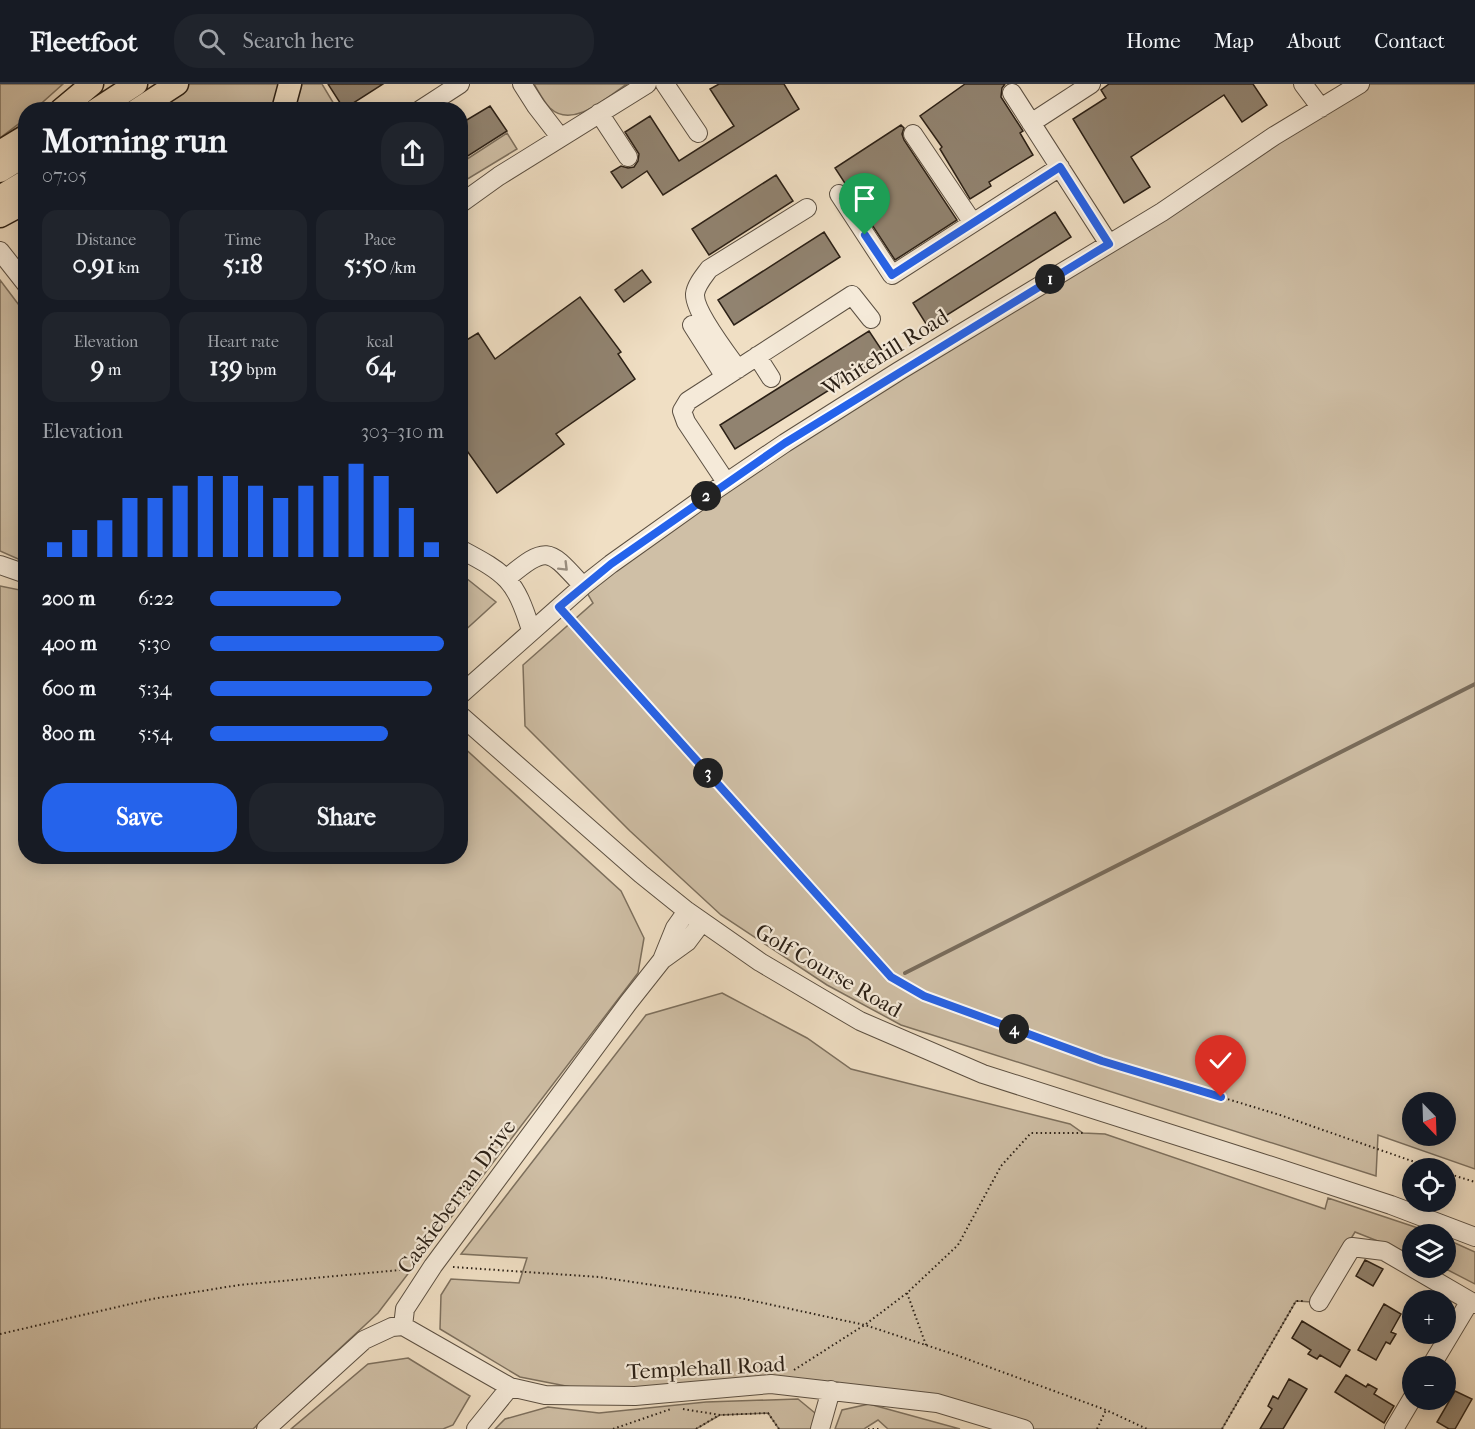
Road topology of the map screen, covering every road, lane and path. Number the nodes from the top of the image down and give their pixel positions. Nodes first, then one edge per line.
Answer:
1 (92, 84) edge
2 (136, 84) edge
3 (177, 84) edge
4 (290, 84) edge
5 (460, 84) edge
6 (522, 84) edge
7 (647, 84) edge
8 (664, 84) edge
9 (1091, 84) edge
10 (1303, 84) edge
11 (1360, 84) edge
12 (1012, 93) dead end
13 (71, 102) edge
14 (108, 102) edge
15 (149, 102) edge
16 (285, 102) edge
17 (432, 102) edge
18 (1321, 108) junction
19 (599, 113) junction
20 (1032, 123) junction
21 (698, 133) dead end
22 (913, 134) dead end
23 (560, 137) junction
24 (18, 141) edge
25 (0, 152) edge
26 (628, 157) dead end
27 (18, 160) edge
28 (1060, 167) junction
29 (0, 171) edge
30 (18, 186) edge
31 (839, 194) dead end
32 (0, 197) edge
33 (468, 198) edge
34 (18, 206) edge
35 (807, 208) dead end
36 (0, 216) edge
37 (973, 223) junction
38 (1109, 244) junction
39 (0, 250) edge
40 (18, 274) edge
41 (871, 319) dead end
42 (692, 326) dead end
43 (757, 356) junction
44 (732, 373) junction
45 (771, 378) dead end
46 (726, 482) junction
47 (468, 553) edge
48 (0, 565) edge
49 (18, 571) edge
50 (507, 578) junction
51 (583, 586) junction
52 (559, 607) junction
53 (531, 630) junction
54 (468, 687) edge
55 (468, 722) edge
56 (687, 911) junction
57 (702, 922) junction
58 (662, 960) junction
59 (1083, 1133) dead end
60 (1403, 1158) edge
61 (1456, 1176) edge
62 (1475, 1182) edge
63 (1475, 1237) edge
64 (433, 1266) junction
65 (907, 1293) junction
66 (1319, 1302) joint
67 (1473, 1303) edge
68 (865, 1325) junction
69 (403, 1326) junction
70 (0, 1334) edge
71 (926, 1346) junction
72 (1438, 1356) edge
73 (771, 1384) junction
74 (510, 1387) junction
75 (831, 1390) junction
76 (1106, 1410) junction
77 (1405, 1410) edge
78 (720, 1415) junction
79 (266, 1429) edge
80 (476, 1429) edge
81 (613, 1429) edge
82 (696, 1429) edge
83 (779, 1429) edge
84 (820, 1429) edge
85 (868, 1429) edge
86 (880, 1429) edge
87 (1024, 1429) edge
88 (1097, 1429) edge
89 (1148, 1429) edge
90 (1222, 1429) edge
91 (1394, 1429) edge

1 - 13 main road
2 - 14 main road
3 - 15 main road
4 - 16 main road
5 - 17 street
6 - 23 street
7 - 19 street
8 - 21 street
9 - 20 street
10 - 18 street
11 - 18 street, Whitehill Road
12 - 20 street
18 - 38 street, Whitehill Road
19 - 23 street
19 - 26 street
20 - 28 street
22 - 37 street
23 - 33 street
24 - 25 main road
27 - 29 main road
28 - 37 street
28 - 38 street
30 - 32 main road
31 - 37 street
34 - 36 main road
35 - 44 street
38 - 46 street, Whitehill Road
39 - 40 street
41 - 43 street
42 - 44 street
43 - 44 street
43 - 45 street
44 - 46 street
46 - 51 street, Whitehill Road
47 - 50 street
48 - 49 street
50 -> 51 street
50 - 53 street
51 - 52 street, Whitehill Road
52 - 53 street, Whitehill Road
52 - 60 path
53 - 54 street, Whitehill Road
55 - 56 street, Golf Course Road
56 - 57 street, Golf Course Road
56 - 58 street, Caskieberran Drive
57 - 58 street, Caskieberran Drive
57 - 63 street, Golf Course Road
58 - 64 street, Caskieberran Drive
59 - 65 path
61 - 62 path
64 - 68 path
64 - 69 street, Caskieberran Drive
64 - 70 path
65 - 68 path
65 - 71 path
66 - 67 street
66 - 90 path
67 - 72 street
68 - 71 path
68 - 73 path
69 - 74 street, Templehall Road
69 - 79 street
71 - 76 path
73 - 74 street, Templehall Road
73 - 75 street, Templehall Road
74 - 80 street
75 - 84 street
75 - 87 street, Templehall Road
76 - 88 path
76 - 89 path
77 - 91 street
78 - 81 path
78 - 82 path
78 - 83 path
85 - 86 path

